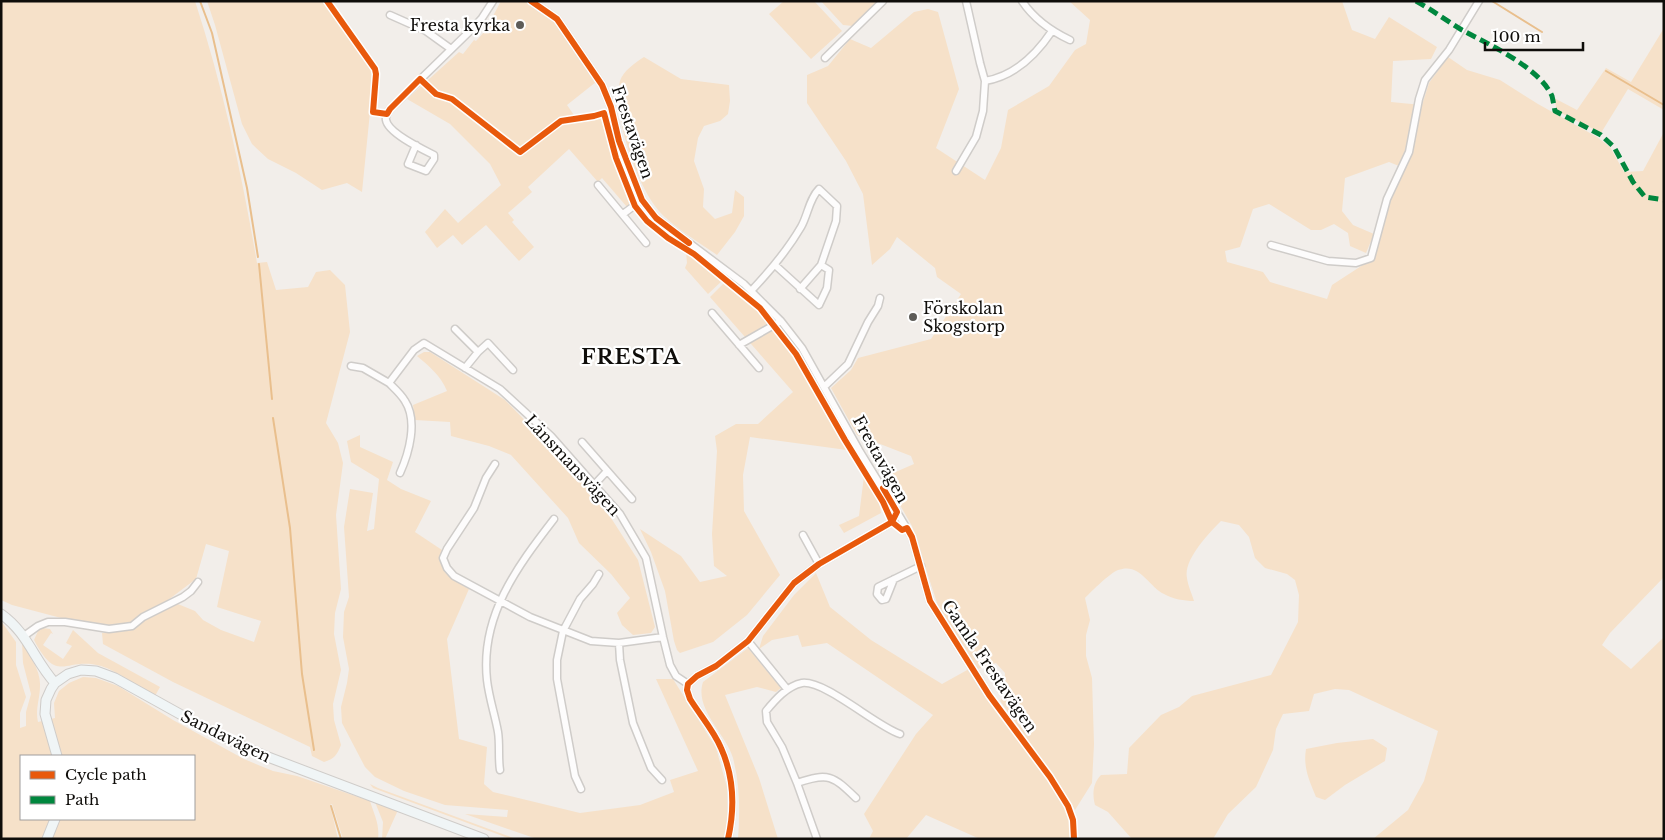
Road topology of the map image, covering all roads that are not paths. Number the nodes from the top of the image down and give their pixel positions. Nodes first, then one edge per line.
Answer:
1 (492, 1) edge
2 (531, 1) edge
3 (883, 1) edge
4 (966, 1) edge
5 (1022, 1) edge
6 (1479, 1) edge
7 (390, 15) dead end
8 (1052, 31) junction
9 (1070, 40) dead end
10 (451, 49) junction
11 (825, 58) dead end
12 (985, 81) junction
13 (416, 145) junction
14 (956, 171) dead end
15 (598, 185) dead end
16 (642, 200) junction
17 (622, 214) junction
18 (646, 243) dead end
19 (1271, 245) dead end
20 (775, 265) junction
21 (821, 265) junction
22 (800, 289) junction
23 (751, 291) junction
24 (880, 298) dead end
25 (712, 313) dead end
26 (781, 321) junction
27 (455, 329) dead end
28 (739, 345) junction
29 (478, 352) junction
30 (350, 366) dead end
31 (466, 368) junction
32 (759, 368) dead end
33 (513, 370) dead end
34 (390, 382) junction
35 (825, 386) junction
36 (582, 442) dead end
37 (495, 464) dead end
38 (607, 471) junction
39 (400, 473) dead end
40 (594, 485) junction
41 (632, 499) dead end
42 (897, 512) junction
43 (554, 519) dead end
44 (803, 535) dead end
45 (819, 564) junction
46 (921, 566) junction
47 (599, 574) dead end
48 (894, 579) dead end
49 (198, 582) dead end
50 (500, 600) junction
51 (1, 614) edge
52 (563, 631) junction
53 (24, 636) junction
54 (663, 637) junction
55 (748, 641) junction
56 (619, 643) junction
57 (56, 683) junction
58 (688, 684) junction
59 (787, 689) junction
60 (989, 695) dead end
61 (900, 734) dead end
62 (57, 755) edge
63 (500, 770) dead end
64 (662, 780) dead end
65 (797, 783) junction
66 (581, 789) dead end
67 (856, 798) dead end
68 (54, 820) edge
69 (47, 839) edge
70 (484, 839) edge
71 (728, 839) edge
72 (817, 839) edge

1 - 10 street
2 - 16 street, Frestavägen
3 - 11 street
4 - 12 street
5 - 8 street
6 - 19 street
7 - 10 street
8 - 9 street
8 - 12 street
10 - 13 street
12 - 14 street
13 - 13 street
15 - 17 street
16 - 17 street
16 - 23 street, Frestavägen
17 - 18 street
20 - 21 street
20 - 22 street
20 - 23 street
21 - 22 street
21 - 22 street
23 - 26 street, Frestavägen
24 - 35 street
25 - 28 street
26 - 28 street
26 - 35 street, Frestavägen
27 - 29 street
28 - 32 street
29 - 31 street
29 - 33 street
30 - 34 street
31 - 34 street, Länsmansvägen
31 - 40 street, Länsmansvägen
34 - 39 street
35 - 42 street, Frestavägen
36 - 38 street
37 - 50 street
38 - 40 street
38 - 41 street
40 - 54 street, Länsmansvägen
42 - 45 street, Frestavägen
42 - 46 street, Gamla Frestavägen
43 - 50 street
44 - 45 street
45 - 55 street, Frestavägen
46 - 48 street
46 - 60 street, Gamla Frestavägen
47 - 52 street
49 - 53 street
50 - 52 street
50 - 63 street
51 - 53 street
52 - 56 street
52 - 66 street
53 - 57 street
54 - 56 street
54 - 58 street, Länsmansvägen
55 - 58 street, Frestavägen
55 - 59 street
56 - 64 street
57 - 62 street
57 - 70 street, Sandavägen
58 - 71 street
59 - 61 street
59 - 65 street
65 - 67 street
65 - 72 street
68 - 69 street

